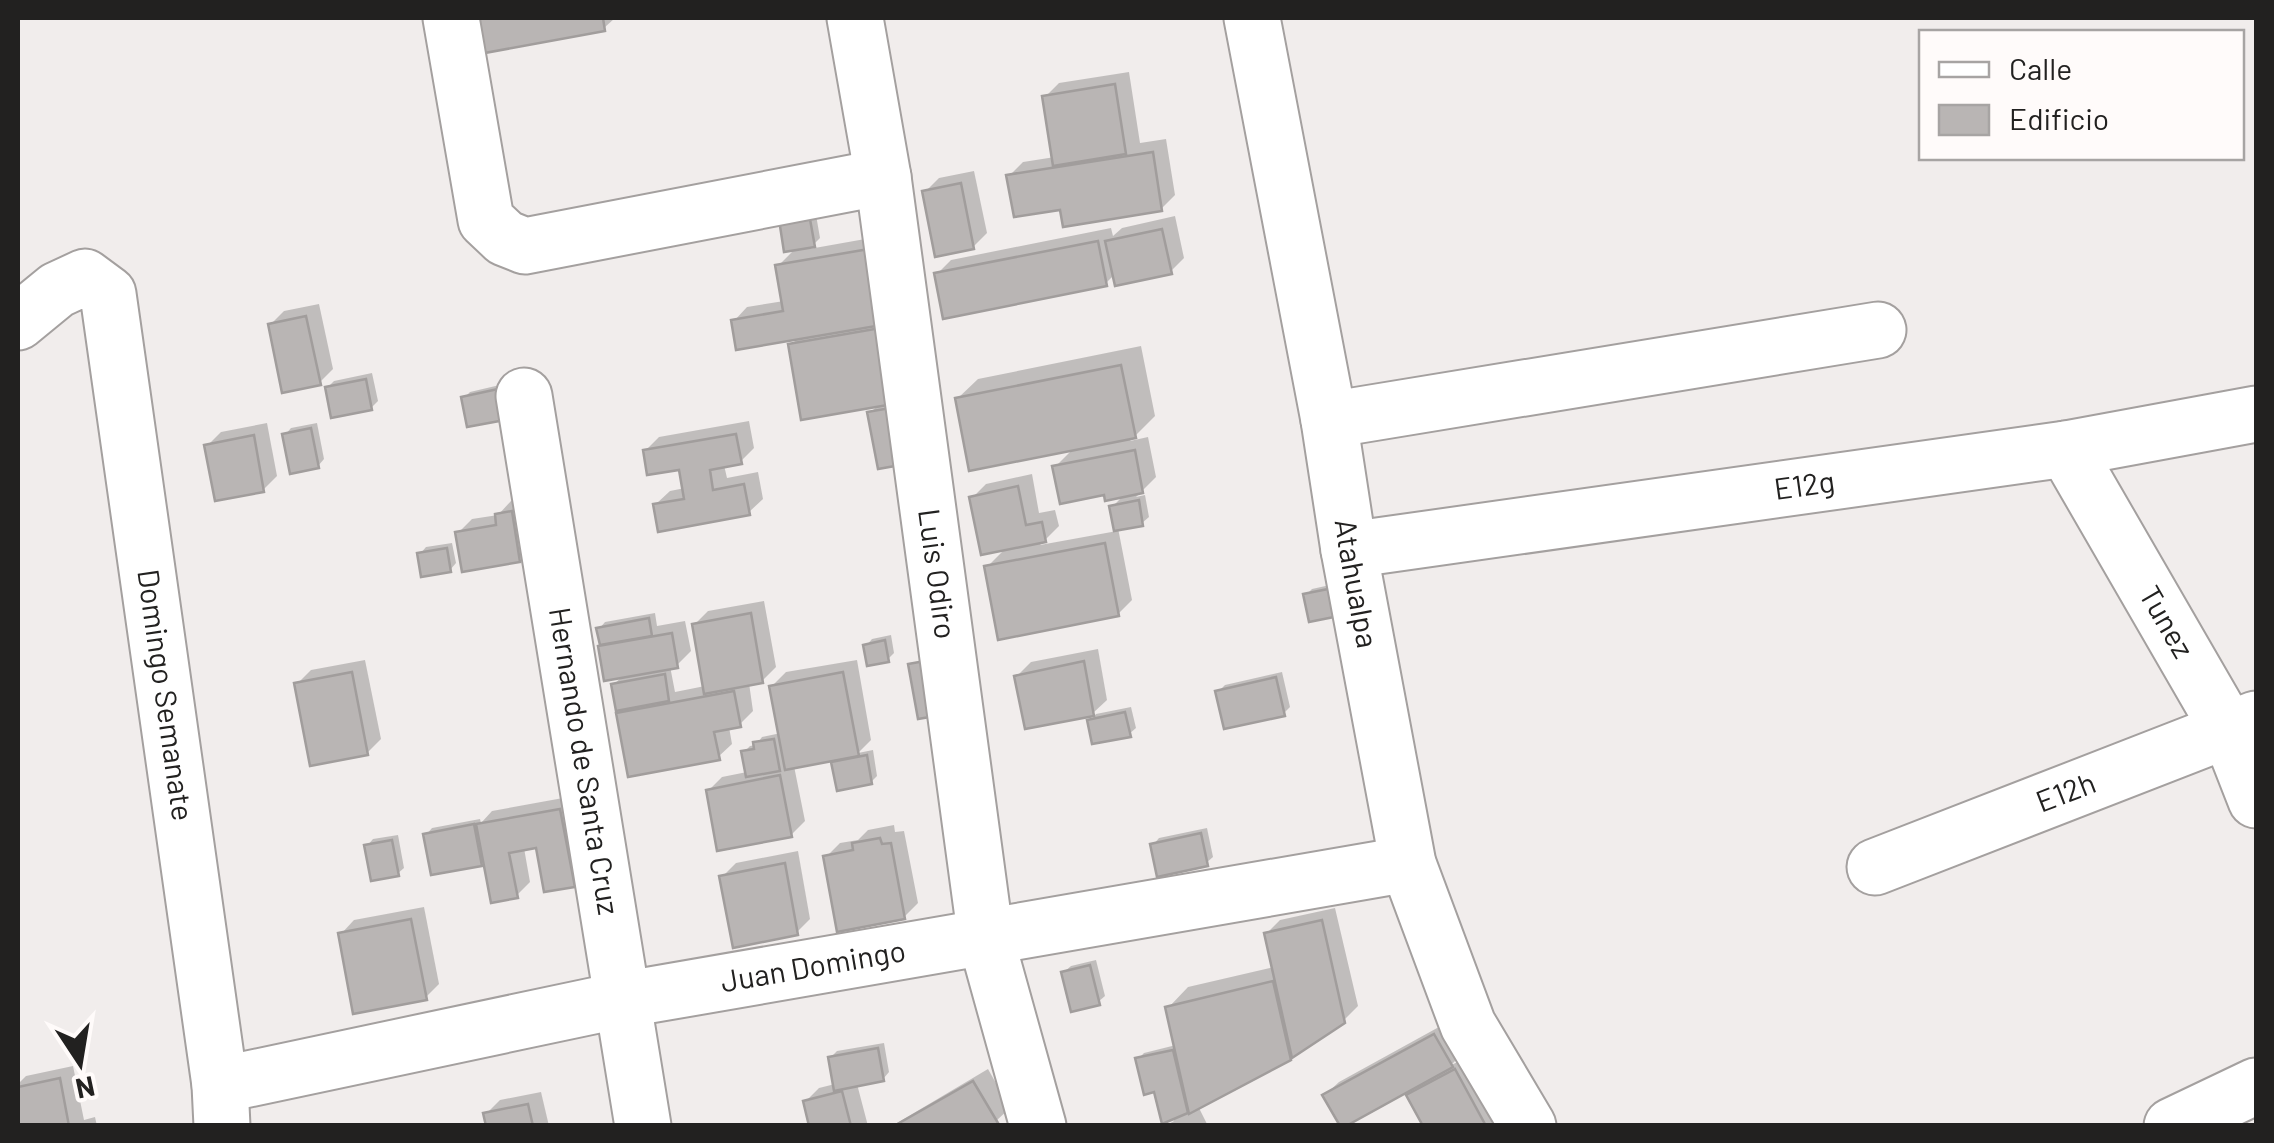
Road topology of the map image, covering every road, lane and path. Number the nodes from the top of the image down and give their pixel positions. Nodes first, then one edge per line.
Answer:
1 (451, 18) edge
2 (856, 18) edge
3 (1252, 18) edge
4 (883, 177) junction
5 (18, 322) edge
6 (1878, 330) dead end
7 (524, 396) dead end
8 (2256, 414) edge
9 (1329, 420) junction
10 (2066, 449) junction
11 (1349, 550) junction
12 (2243, 725) edge
13 (2256, 800) edge
14 (1408, 864) junction
15 (1875, 867) dead end
16 (986, 939) junction
17 (621, 1000) junction
18 (2256, 1086) edge
19 (221, 1105) edge
20 (643, 1126) edge
21 (1038, 1126) edge
22 (1528, 1126) edge
23 (2172, 1126) edge

1 - 4 street
2 - 4 street, Luis Odiro
3 - 9 street, Atahualpa
4 - 16 street, Luis Odiro
5 - 19 street, Domingo Semanate
6 - 9 street
7 - 17 street, Hernando de Santa Cruz
8 - 10 street, E12g
9 - 11 street, Atahualpa
10 - 11 street, E12g
10 - 12 street, Tunez
11 - 14 street, Atahualpa
12 - 13 street, Tunez
12 - 15 street, E12h
14 - 16 street, Juan Domingo
14 - 22 street, Atahualpa
16 - 17 street, Juan Domingo
16 - 21 street, Luis Odiro
17 - 19 street, Juan Domingo
17 - 20 street, Hernando de Santa Cruz
18 - 23 street

